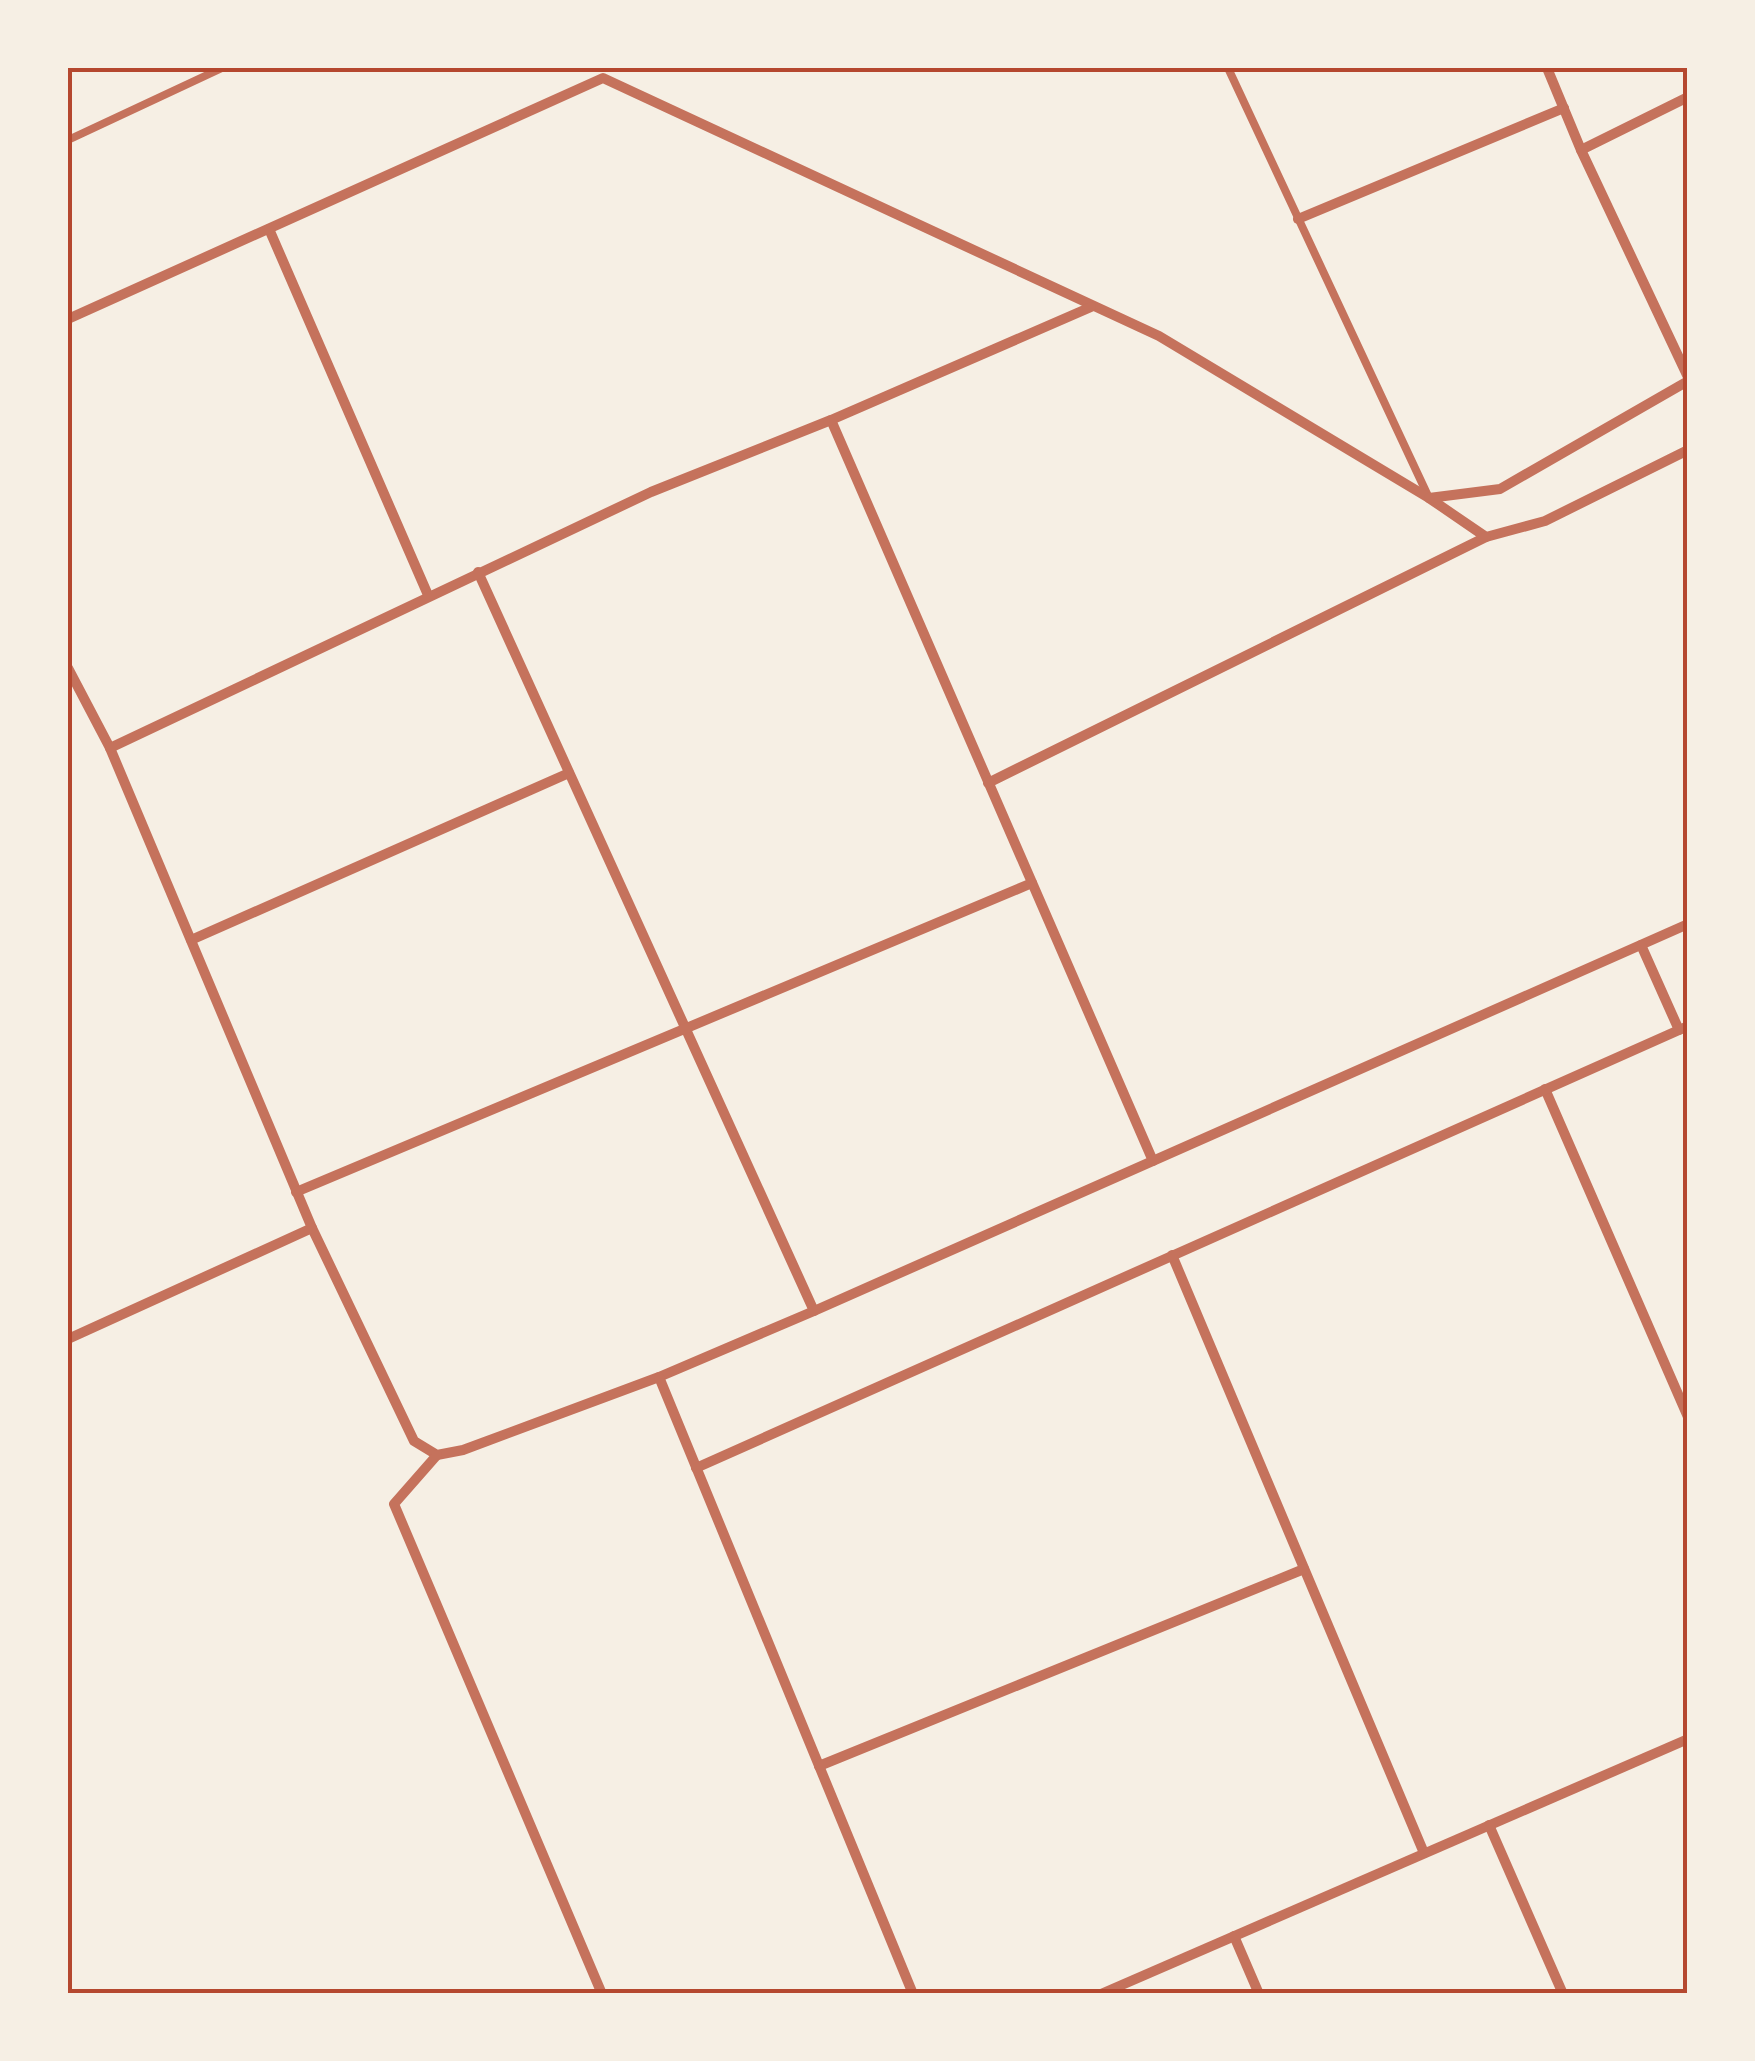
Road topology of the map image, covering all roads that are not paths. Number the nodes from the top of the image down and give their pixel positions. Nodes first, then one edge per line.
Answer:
1 (222, 68) edge
2 (1228, 68) edge
3 (1547, 68) edge
4 (600, 73) edge
5 (1688, 97) edge
6 (1564, 108) junction
7 (68, 140) edge
8 (1581, 150) junction
9 (1298, 220) junction
10 (269, 228) junction
11 (1091, 307) junction
12 (68, 319) edge
13 (1688, 379) edge
14 (832, 420) junction
15 (1688, 450) edge
16 (1429, 498) junction
17 (1486, 537) junction
18 (478, 572) junction
19 (428, 595) junction
20 (68, 668) edge
21 (110, 748) junction
22 (569, 773) junction
23 (988, 783) junction
24 (1032, 883) junction
25 (1688, 924) edge
26 (191, 940) junction
27 (1641, 945) junction
28 (686, 1028) junction
29 (1683, 1028) edge
30 (1545, 1089) junction
31 (1154, 1161) junction
32 (296, 1192) junction
33 (312, 1228) junction
34 (1172, 1256) junction
35 (814, 1311) junction
36 (68, 1340) edge
37 (658, 1377) junction
38 (1688, 1417) edge
39 (437, 1455) junction
40 (696, 1468) junction
41 (1304, 1569) junction
42 (1688, 1738) edge
43 (819, 1766) junction
44 (1489, 1825) junction
45 (1424, 1853) junction
46 (1234, 1936) junction
47 (602, 1994) edge
48 (913, 1994) edge
49 (1101, 1994) edge
50 (1259, 1994) edge
51 (1563, 1994) edge

1 - 7 lane
2 - 9 lane
3 - 6 street
4 - 10 street
4 - 11 street
5 - 8 street
6 - 8 street
6 - 9 street
8 - 13 street
9 - 16 lane
10 - 12 street
10 - 19 street
11 - 14 street
11 - 16 street
13 - 16 street
14 - 18 street
14 - 23 street
15 - 17 street
16 - 17 street
17 - 23 street
18 - 19 street
18 - 22 street
19 - 21 street
20 - 21 street
21 - 26 street
22 - 26 street
22 - 28 street
23 - 24 street
24 - 28 street
24 - 31 street
25 - 27 street
26 - 32 street
27 - 29 street
27 - 31 street
28 - 32 street
28 - 35 street
29 - 30 street
30 - 34 street
30 - 38 street
31 - 35 street
32 - 33 street
33 - 36 street
33 - 39 street
34 - 40 street
34 - 41 street
35 - 37 street
37 - 39 street
37 - 40 street
39 - 47 street
40 - 43 street
41 - 43 street
41 - 45 street
42 - 44 street
43 - 48 street
44 - 45 street
44 - 51 street
45 - 46 street
46 - 49 street
46 - 50 street

